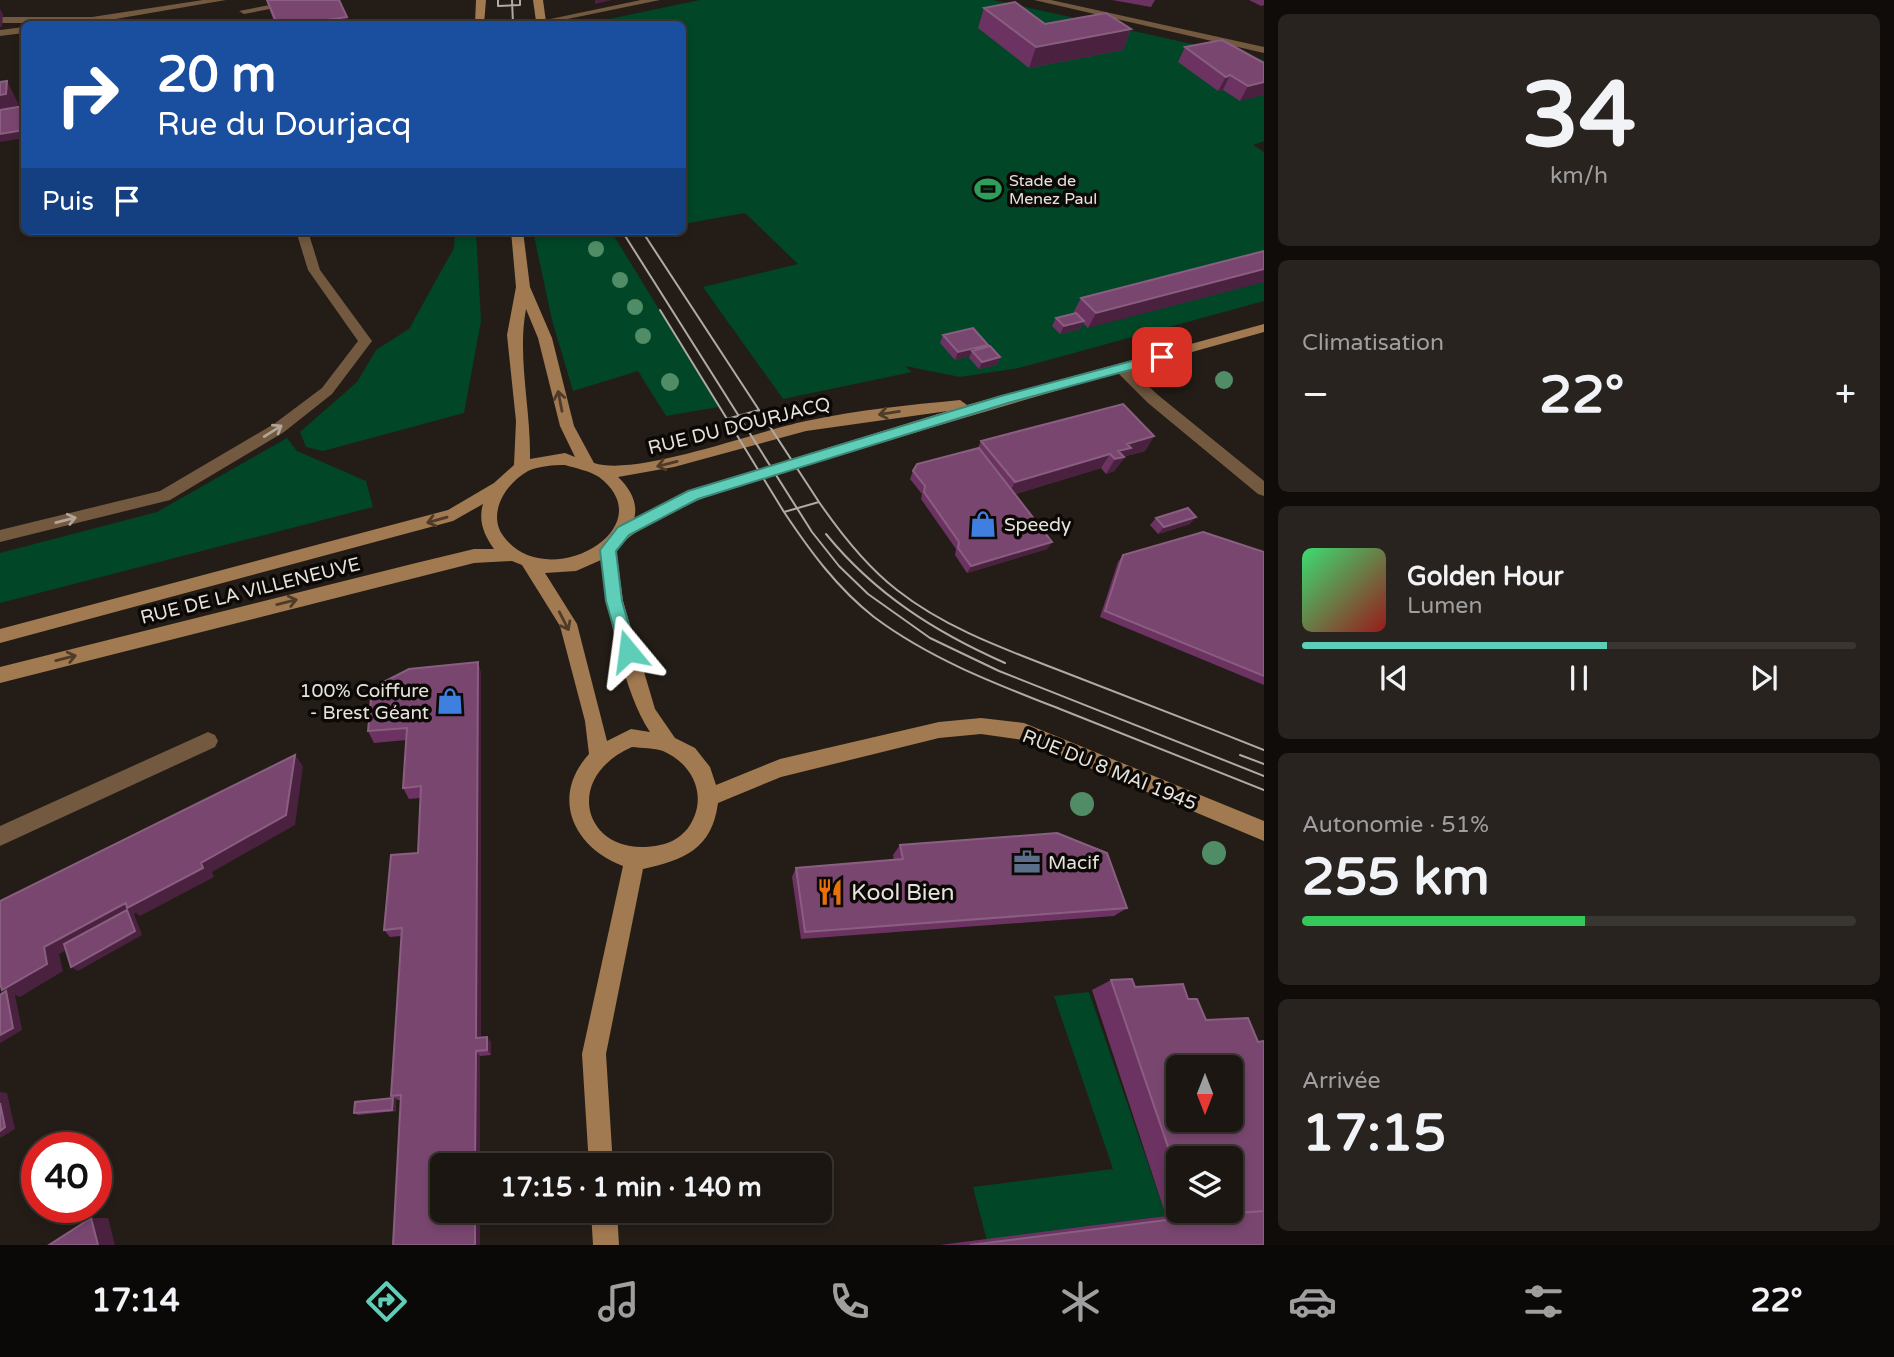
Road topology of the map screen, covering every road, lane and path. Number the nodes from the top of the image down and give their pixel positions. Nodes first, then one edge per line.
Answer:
1 (221, 0) edge
2 (240, 0) edge
3 (313, 0) edge
4 (481, 0) edge
5 (538, 0) edge
6 (655, 0) edge
7 (1039, 0) edge
8 (244, 11) junction
9 (0, 20) edge
10 (92, 20) junction
11 (84, 21) edge
12 (247, 21) edge
13 (480, 21) edge
14 (539, 21) edge
15 (549, 21) edge
16 (21, 30) edge
17 (0, 33) edge
18 (1264, 50) edge
19 (303, 235) edge
20 (517, 235) edge
21 (523, 287) junction
22 (1264, 328) edge
23 (1122, 369) junction
24 (1005, 399) junction
25 (586, 463) junction
26 (522, 468) junction
27 (606, 472) junction
28 (497, 488) junction
29 (1264, 490) edge
30 (624, 531) junction
31 (0, 536) edge
32 (608, 550) junction
33 (511, 555) junction
34 (529, 562) junction
35 (0, 636) edge
36 (0, 675) edge
37 (208, 741) dead end
38 (667, 741) junction
39 (599, 754) junction
40 (710, 797) junction
41 (1264, 831) edge
42 (0, 836) edge
43 (635, 859) junction
44 (600, 1153) edge
45 (605, 1223) edge
46 (606, 1245) edge

1 - 10 street
2 - 8 street
3 - 8 street
4 - 13 main road
5 - 14 main road
6 - 15 street
7 - 18 street
8 - 12 street
9 - 10 street
10 - 11 street
16 - 17 street
31 -> 19 street
20 - 21 main road
25 -> 21 main road
21 - 26 main road
22 - 23 main road, RUE DU DOURJACQ
23 - 24 main road, RUE DU DOURJACQ
23 - 29 street
24 -> 27 main road, RUE DU DOURJACQ
24 - 30 main road, RUE DU DOURJACQ
25 - 26 main road
25 - 27 main road
26 - 28 main road
27 - 30 main road
28 - 33 main road
28 -> 35 main road, RUE DE LA VILLENEUVE
30 - 32 main road
32 - 34 main road
32 - 38 main road
33 - 34 main road
36 -> 33 main road, RUE DE LA VILLENEUVE
34 -> 39 main road
37 - 42 street
38 - 39 main road
38 - 40 main road
39 - 43 main road
40 - 41 main road, RUE DU 8 MAI 1945
40 - 43 main road
43 - 44 main road
45 - 46 main road

